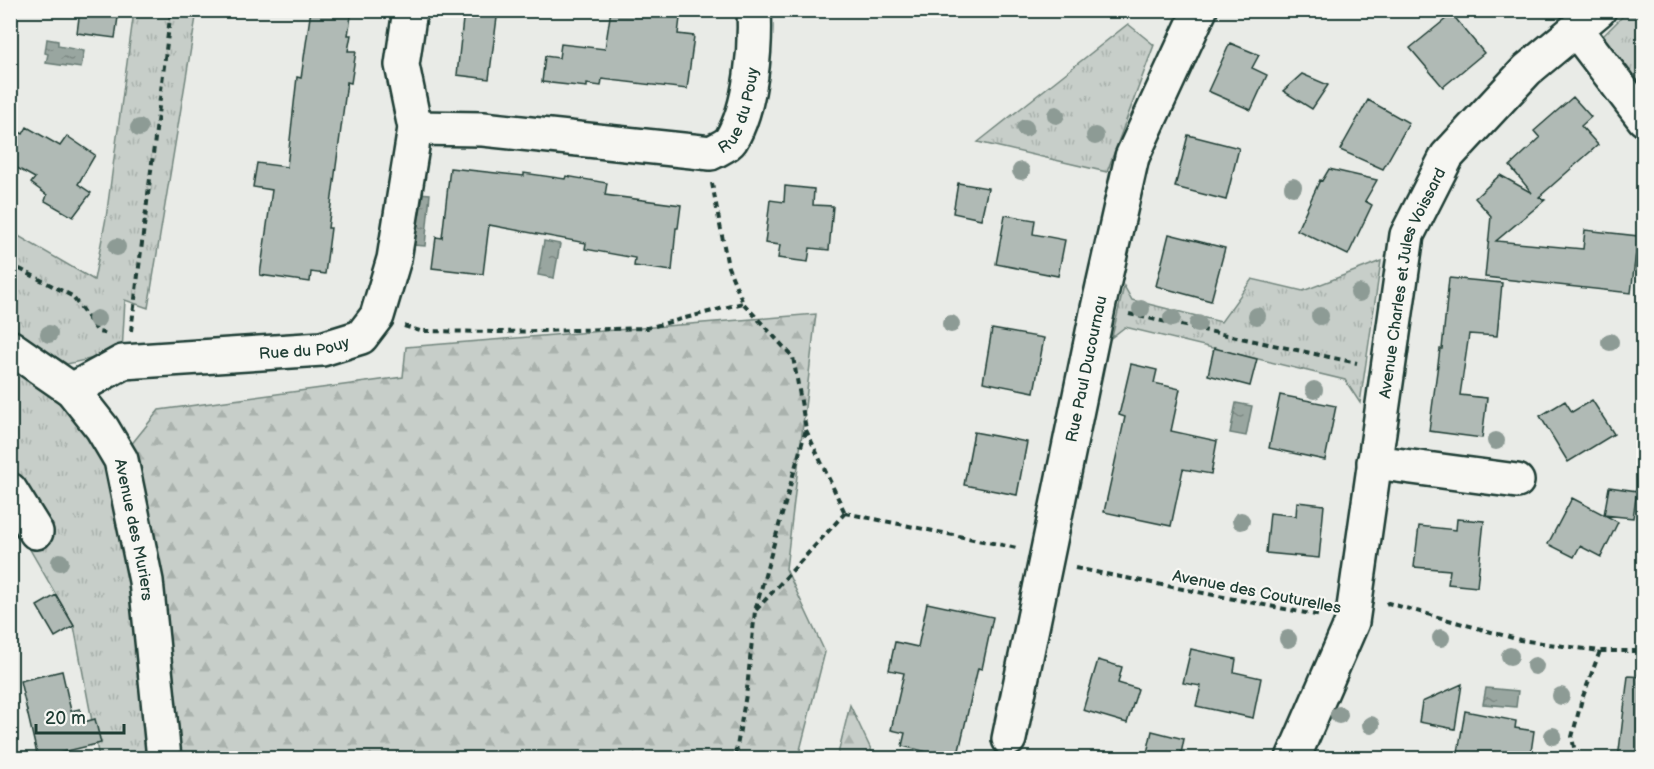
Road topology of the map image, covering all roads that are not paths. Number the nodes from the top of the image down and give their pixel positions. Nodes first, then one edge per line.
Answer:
1 (410, 10) edge
2 (753, 10) edge
3 (1200, 10) edge
4 (1588, 20) edge
5 (1644, 119) edge
6 (415, 128) junction
7 (10, 347) edge
8 (72, 390) junction
9 (1374, 462) junction
10 (1517, 481) dead end
11 (10, 490) edge
12 (36, 532) dead end
13 (1009, 739) dead end
14 (164, 759) edge
15 (1293, 759) edge

1 - 6 street, Rue du Pouy
2 - 6 street, Rue du Pouy
3 - 13 street, Rue Paul Ducournau
4 - 5 street
4 - 9 street, Avenue Charles et Jules Voissard
6 - 8 street, Rue du Pouy
7 - 8 street, Avenue des Muriers
8 - 14 street, Avenue des Muriers
9 - 10 street
9 - 15 street, Avenue Charles et Jules Voissard
11 - 12 street

